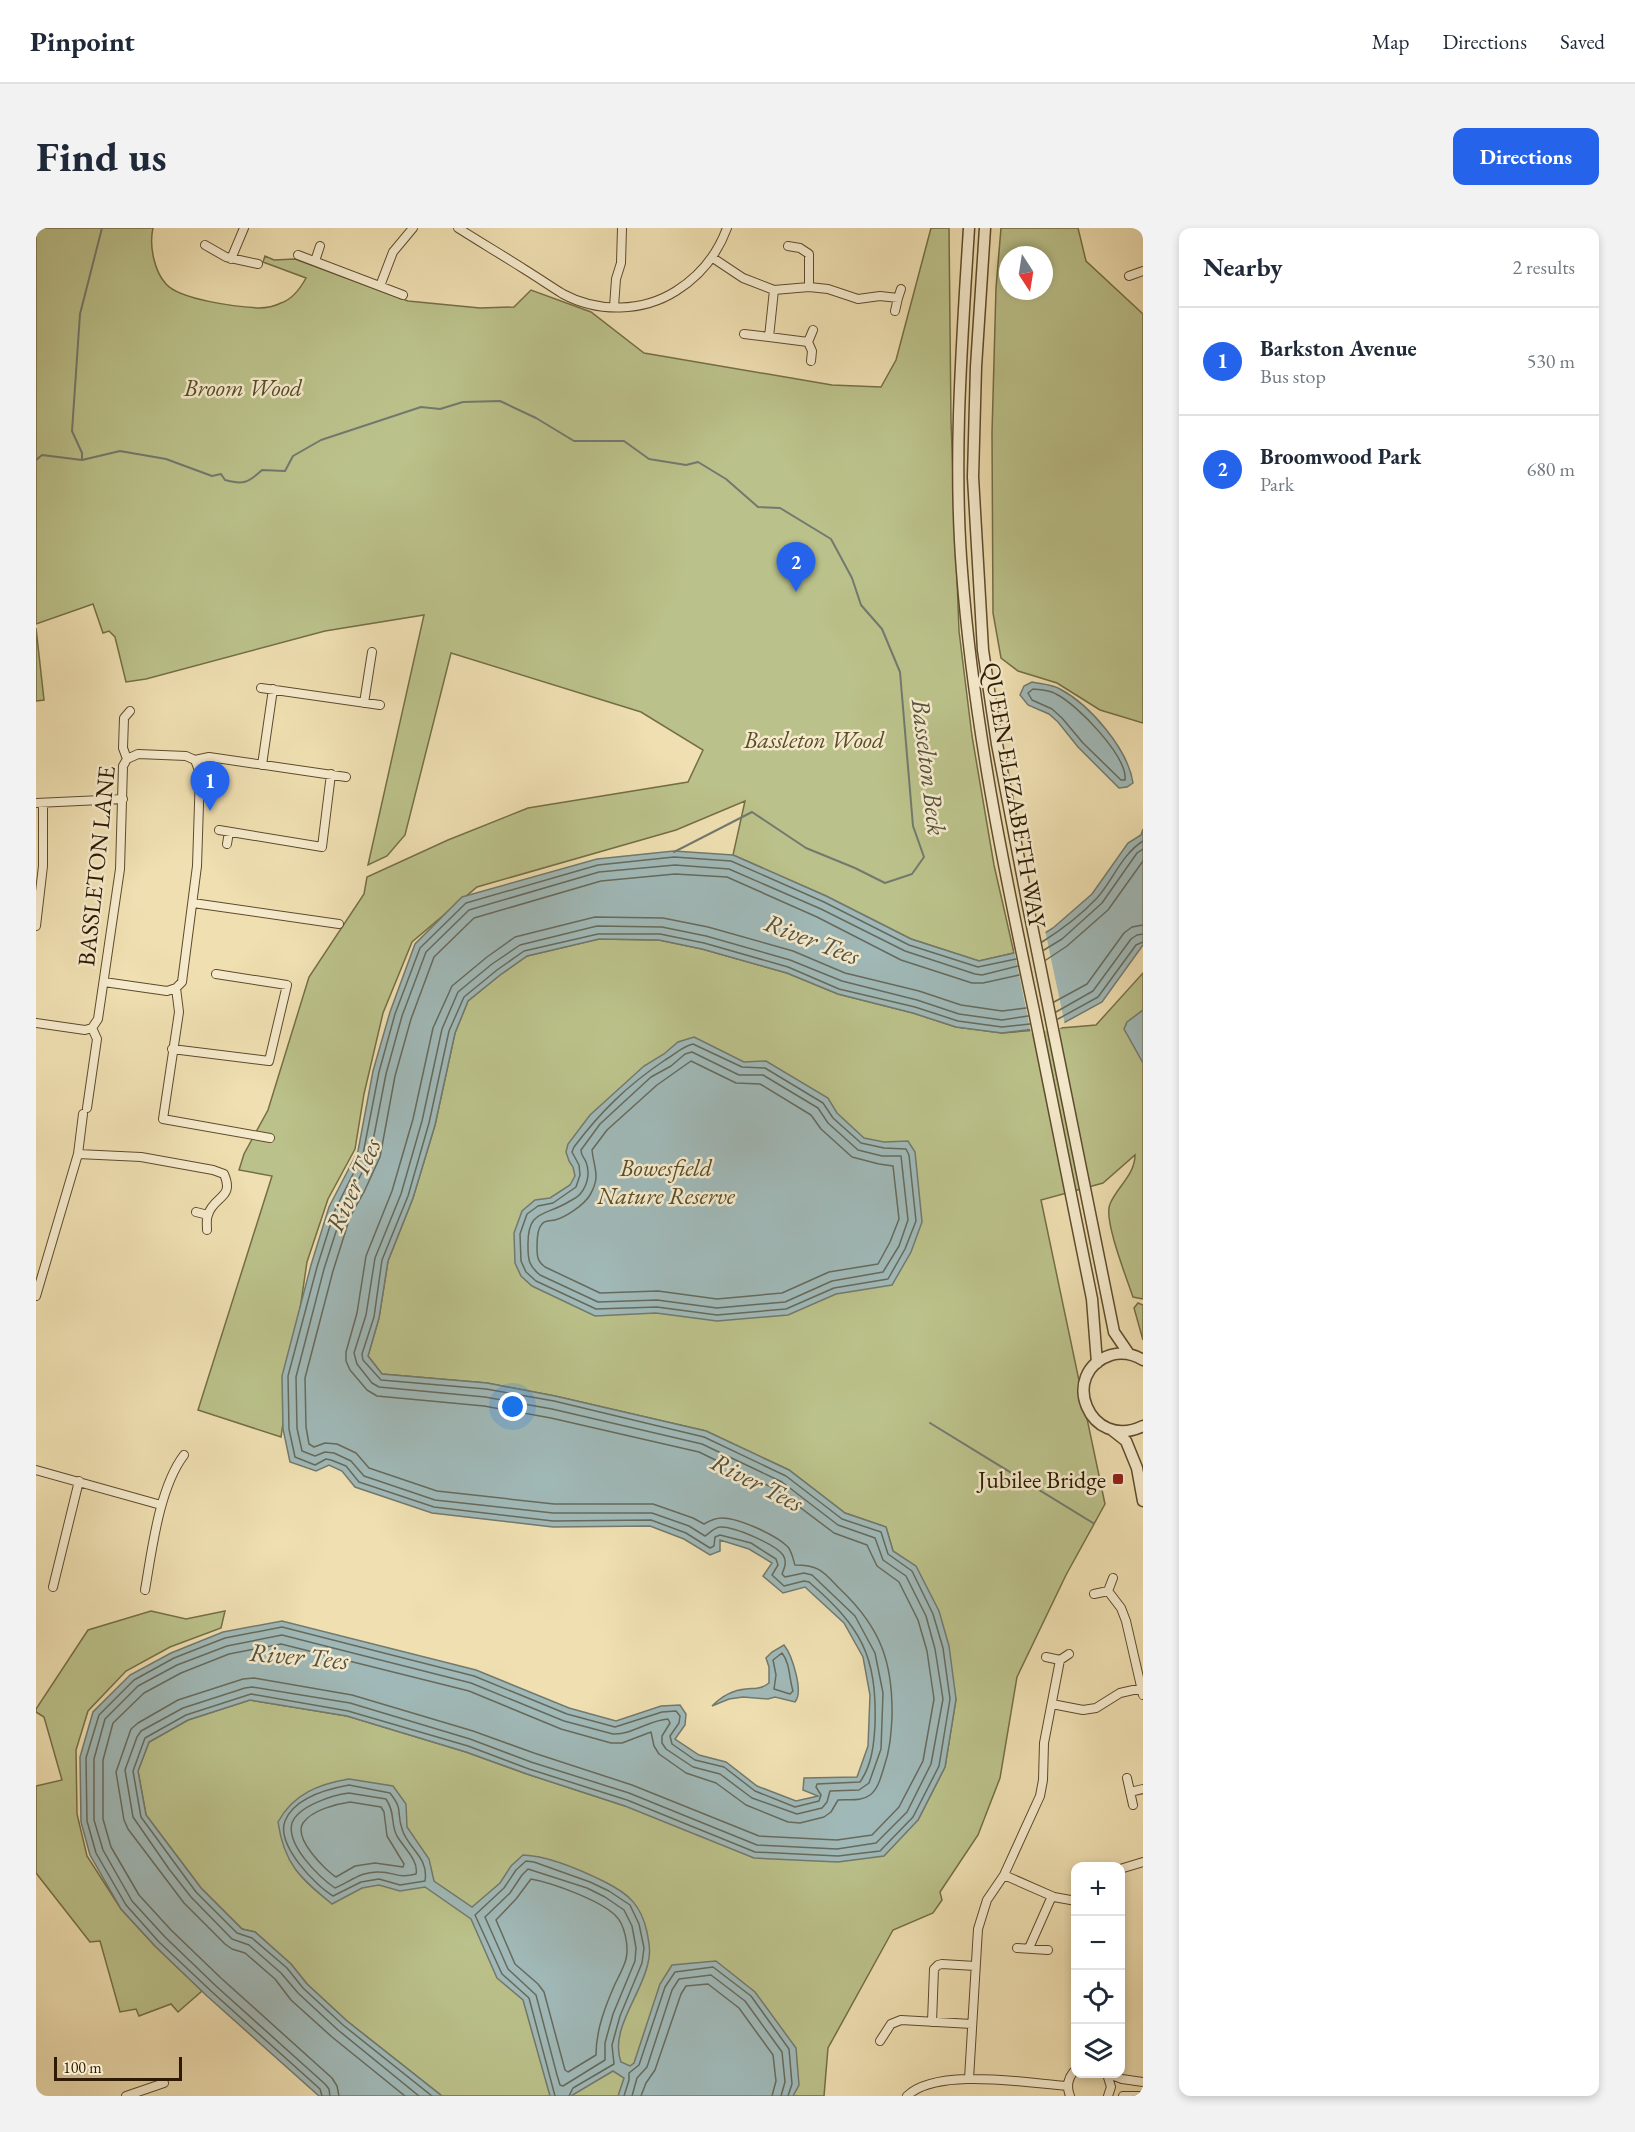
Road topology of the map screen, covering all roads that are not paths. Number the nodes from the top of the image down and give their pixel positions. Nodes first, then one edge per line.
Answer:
1 (244, 228) edge
2 (413, 228) edge
3 (458, 228) edge
4 (622, 228) edge
5 (727, 228) edge
6 (969, 228) edge
7 (985, 228) edge
8 (205, 245) dead end
9 (320, 246) dead end
10 (788, 246) dead end
11 (298, 255) dead end
12 (712, 258) junction
13 (231, 259) junction
14 (315, 261) junction
15 (258, 264) dead end
16 (1143, 271) edge
17 (1129, 276) dead end
18 (380, 286) junction
19 (809, 287) junction
20 (901, 288) dead end
21 (774, 290) junction
22 (403, 295) dead end
23 (898, 298) junction
24 (614, 307) junction
25 (895, 311) dead end
26 (813, 330) dead end
27 (744, 334) dead end
28 (769, 337) junction
29 (808, 342) junction
30 (811, 361) dead end
31 (372, 652) dead end
32 (261, 688) dead end
33 (273, 689) junction
34 (364, 703) junction
35 (380, 705) dead end
36 (130, 711) dead end
37 (127, 759) junction
38 (195, 760) junction
39 (262, 765) junction
40 (331, 774) junction
41 (346, 777) dead end
42 (123, 799) junction
43 (40, 803) edge
44 (219, 830) dead end
45 (229, 832) junction
46 (227, 844) dead end
47 (193, 903) junction
48 (339, 924) dead end
49 (36, 926) edge
50 (216, 974) dead end
51 (104, 982) junction
52 (176, 988) junction
53 (36, 1023) edge
54 (92, 1028) junction
55 (172, 1049) junction
56 (270, 1138) dead end
57 (78, 1154) junction
58 (196, 1212) dead end
59 (208, 1215) junction
60 (207, 1230) dead end
61 (36, 1296) edge
62 (1129, 1354) junction
63 (1143, 1360) edge
64 (1096, 1363) junction
65 (1143, 1425) edge
66 (1112, 1430) junction
67 (184, 1455) dead end
68 (36, 1470) edge
69 (79, 1481) junction
70 (1143, 1501) edge
71 (161, 1504) junction
72 (1113, 1578) dead end
73 (53, 1587) dead end
74 (144, 1590) dead end
75 (1108, 1591) junction
76 (1094, 1594) dead end
77 (1069, 1654) dead end
78 (1046, 1657) dead end
79 (1060, 1660) junction
80 (1142, 1692) edge
81 (1052, 1704) junction
82 (1127, 1778) dead end
83 (1143, 1789) edge
84 (1130, 1792) junction
85 (1133, 1805) dead end
86 (1143, 1862) edge
87 (1125, 1867) edge
88 (1004, 1875) junction
89 (1052, 1896) junction
90 (1071, 1900) edge
91 (1017, 1948) dead end
92 (1029, 1948) junction
93 (1048, 1950) dead end
94 (975, 1966) junction
95 (932, 2022) junction
96 (972, 2024) junction
97 (880, 2041) dead end
98 (1071, 2076) edge
99 (1109, 2078) edge
100 (1120, 2078) edge
101 (969, 2079) junction
102 (1143, 2082) edge
103 (164, 2083) dead end
104 (1067, 2086) junction
105 (126, 2096) edge
106 (907, 2096) edge
107 (1070, 2096) edge
108 (1108, 2096) edge
109 (1123, 2096) edge
110 (1139, 2096) edge

1 - 13 street
2 - 18 street
3 - 24 street
4 - 24 street
5 - 12 street
6 - 64 street, QUEEN ELIZABETH WAY
7 - 62 street, QUEEN ELIZABETH WAY
8 - 13 street
9 - 14 street
10 - 19 street
11 - 14 street
12 - 21 street
12 - 24 street
13 - 15 street
14 - 18 street
16 - 17 street
18 - 22 street
19 - 21 street
19 - 23 street
20 - 23 street
21 - 28 street
23 - 25 street
26 - 29 street
27 - 28 street
28 - 29 street
29 - 30 street
31 - 34 street
32 - 33 street
33 - 34 street
33 - 39 street
34 - 35 street
36 - 37 street, BASSLETON LANE
37 - 38 street
37 - 42 street, BASSLETON LANE
38 - 39 street
38 - 47 street
39 - 40 street
40 - 41 street
40 - 45 street
42 - 43 street
42 - 51 street, BASSLETON LANE
43 - 49 street
44 - 45 street
45 - 46 street
47 - 48 street
47 - 52 street
50 - 55 street
51 - 52 street
51 - 54 street, BASSLETON LANE
52 - 55 street
53 - 54 street
54 - 57 street, BASSLETON LANE
55 - 56 street
57 - 59 street
57 - 61 street, BASSLETON LANE
58 - 59 street
59 - 60 street
62 - 63 street
62 - 64 street
64 - 66 street
65 - 66 street
66 - 70 street
67 - 71 street
68 - 69 street
69 - 71 street
69 - 73 street
71 - 74 street
72 - 75 street
75 - 76 street
75 - 80 street
77 - 79 street
78 - 79 street
79 - 81 street
80 - 81 street
81 - 88 street
82 - 84 street
83 - 84 street
84 - 85 street
86 - 87 street
88 - 89 street
88 - 94 street
89 - 90 street
89 - 92 street
91 - 92 street
92 - 93 street
94 - 95 street
94 - 96 street
95 - 96 street
95 - 97 street
96 - 101 street
98 - 104 street
99 - 108 street
100 - 102 street
101 - 104 street
101 - 106 street
103 - 105 street
104 - 107 street
109 - 110 street

